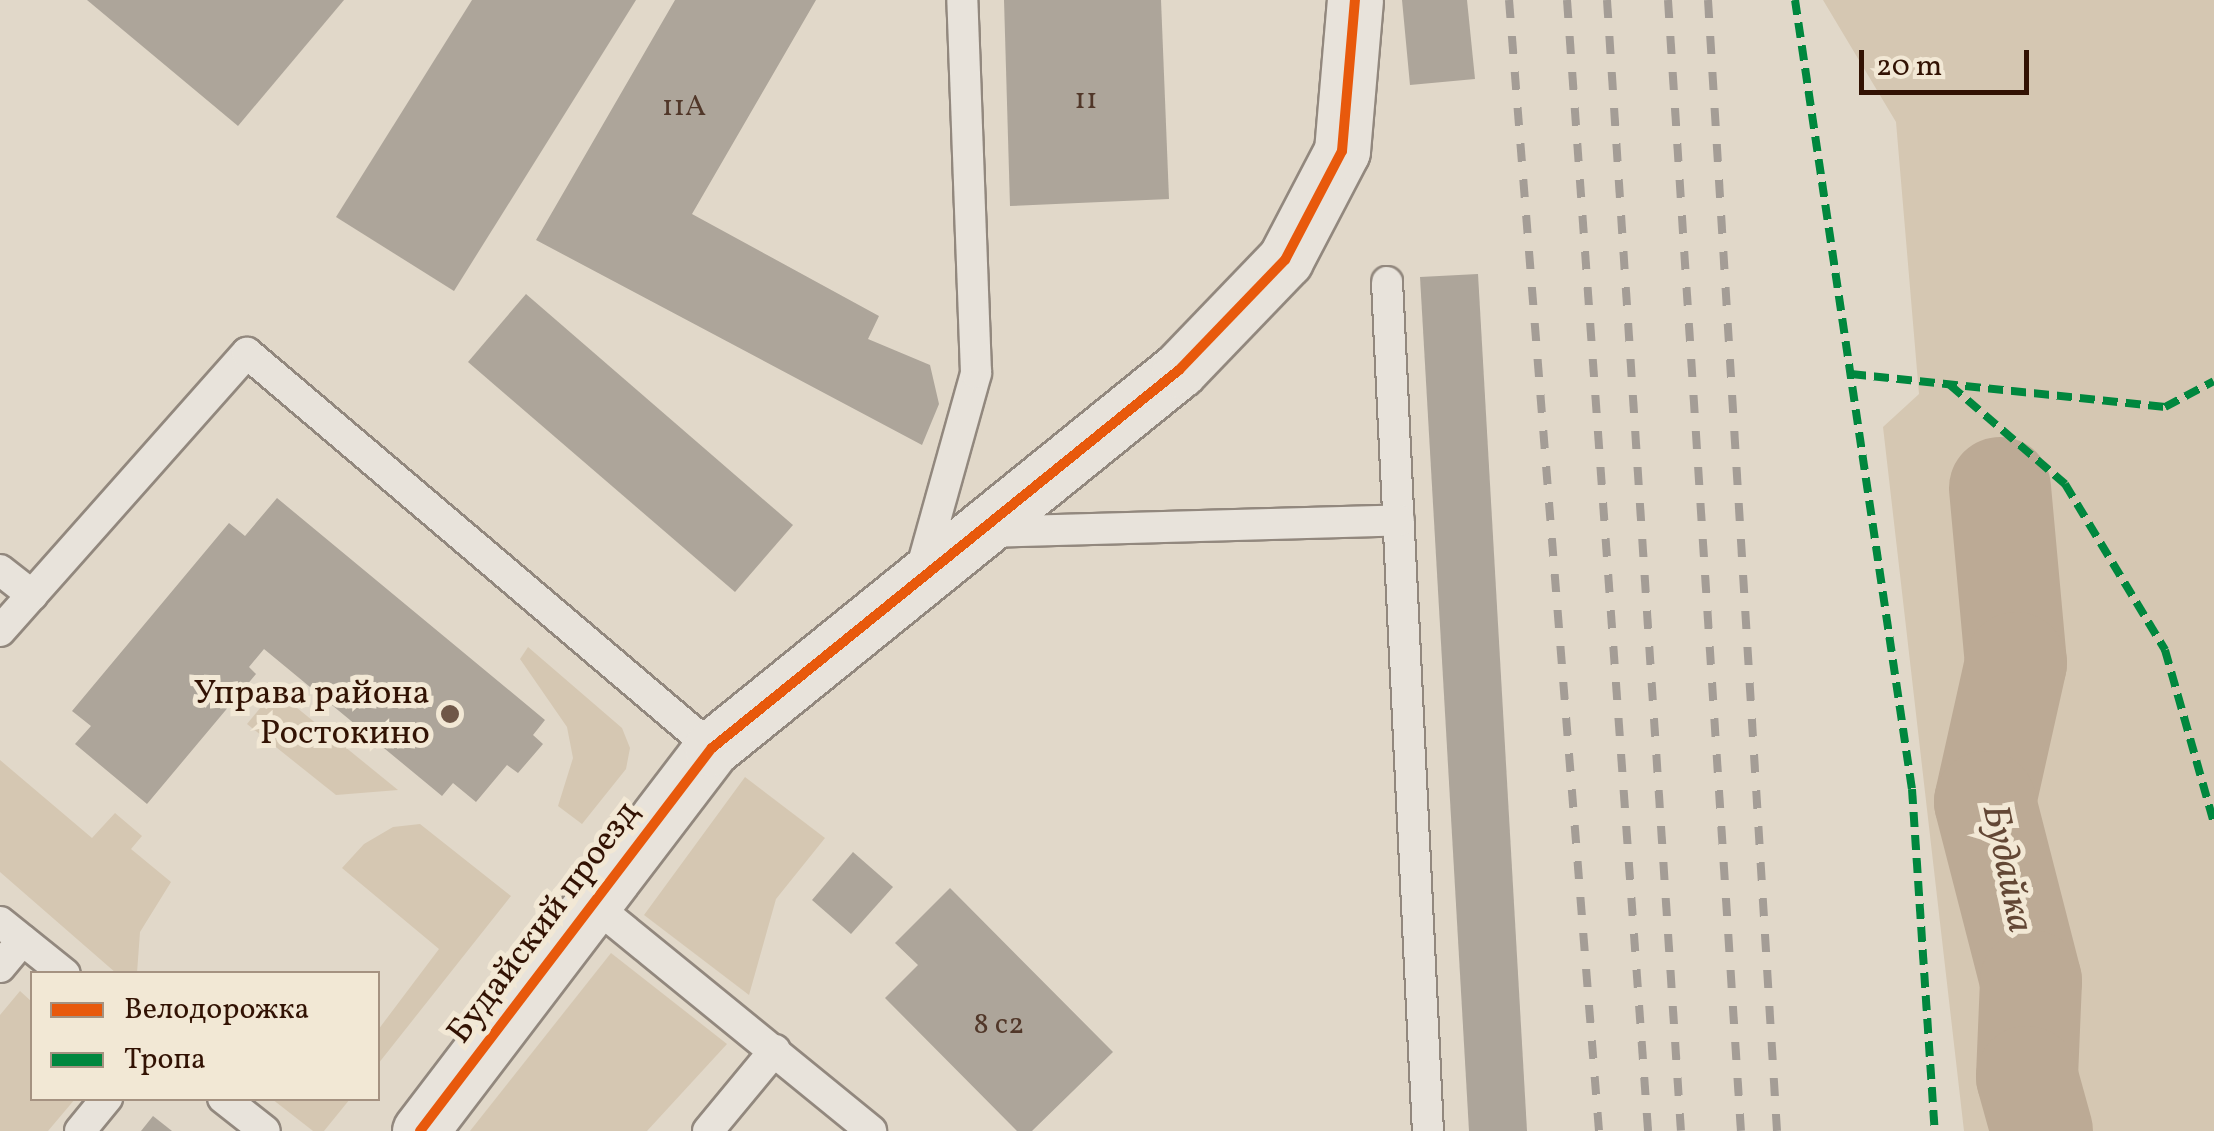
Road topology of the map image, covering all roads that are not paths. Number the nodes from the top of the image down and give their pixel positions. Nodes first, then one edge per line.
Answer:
1 (962, 0) edge
2 (1355, 0) edge
3 (1387, 282) dead end
4 (1399, 520) junction
5 (982, 532) junction
6 (0, 570) edge
7 (918, 582) junction
8 (32, 595) junction
9 (0, 630) edge
10 (712, 748) junction
11 (594, 904) junction
12 (11, 931) edge
13 (0, 967) edge
14 (61, 971) edge
15 (775, 1050) junction
16 (105, 1101) edge
17 (228, 1101) edge
18 (80, 1131) edge
19 (264, 1131) edge
20 (420, 1131) edge
21 (708, 1131) edge
22 (872, 1131) edge
23 (1428, 1131) edge

1 - 7 lane
2 - 5 street, Будайский проезд
3 - 4 lane
4 - 5 lane
4 - 23 lane
5 - 7 street, Будайский проезд
6 - 8 lane
7 - 10 street, Будайский проезд
8 - 9 lane
8 - 10 lane
10 - 11 street, Будайский проезд
11 - 15 lane
11 - 20 street, Будайский проезд
12 - 13 lane
12 - 14 lane
15 - 21 lane
15 - 22 lane
16 - 18 lane
17 - 19 lane

